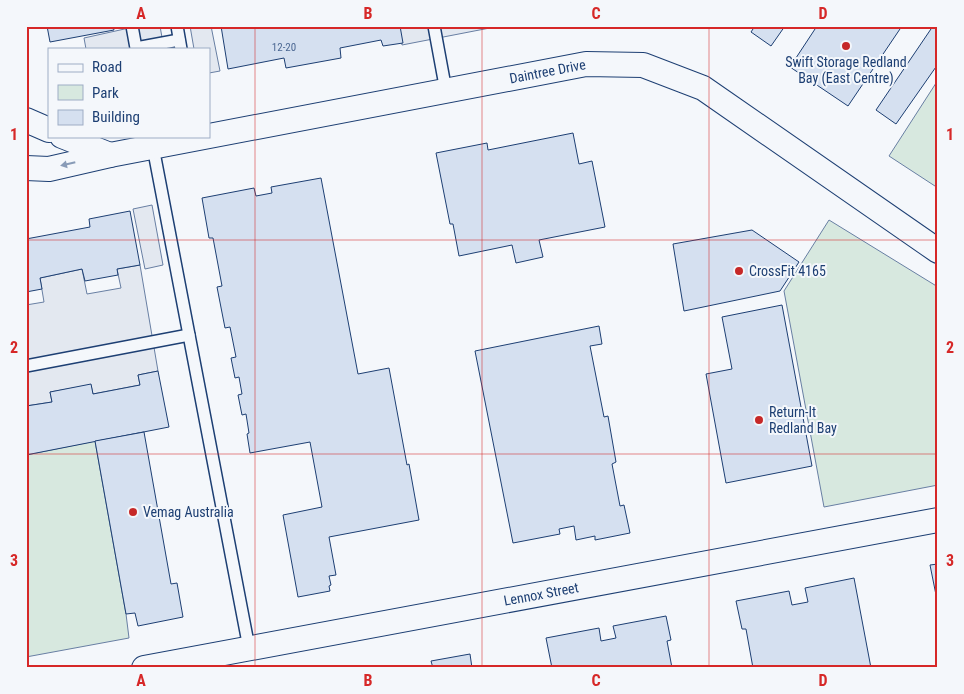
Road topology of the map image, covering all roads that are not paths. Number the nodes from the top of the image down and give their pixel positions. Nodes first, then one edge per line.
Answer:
1 (132, 26) edge
2 (177, 26) edge
3 (434, 26) edge
4 (180, 44) edge
5 (446, 90) junction
6 (26, 120) edge
7 (48, 130) edge
8 (210, 135) edge
9 (67, 138) edge
10 (193, 138) edge
11 (153, 147) junction
12 (110, 155) junction
13 (26, 168) edge
14 (938, 251) edge
15 (189, 335) junction
16 (26, 366) edge
17 (938, 520) edge
18 (249, 648) junction
19 (144, 668) edge

1 - 4 lane
2 - 4 lane
3 - 5 lane
5 - 8 street, Daintree Drive
5 - 14 street, Daintree Drive
6 - 7 street
9 - 12 street
10 - 11 street, Daintree Drive
11 - 12 street, Daintree Drive
11 - 15 lane
12 -> 13 street, Daintree Drive
15 - 16 lane
15 - 18 lane
17 - 18 street, Lennox Street
18 - 19 street, Lennox Street

